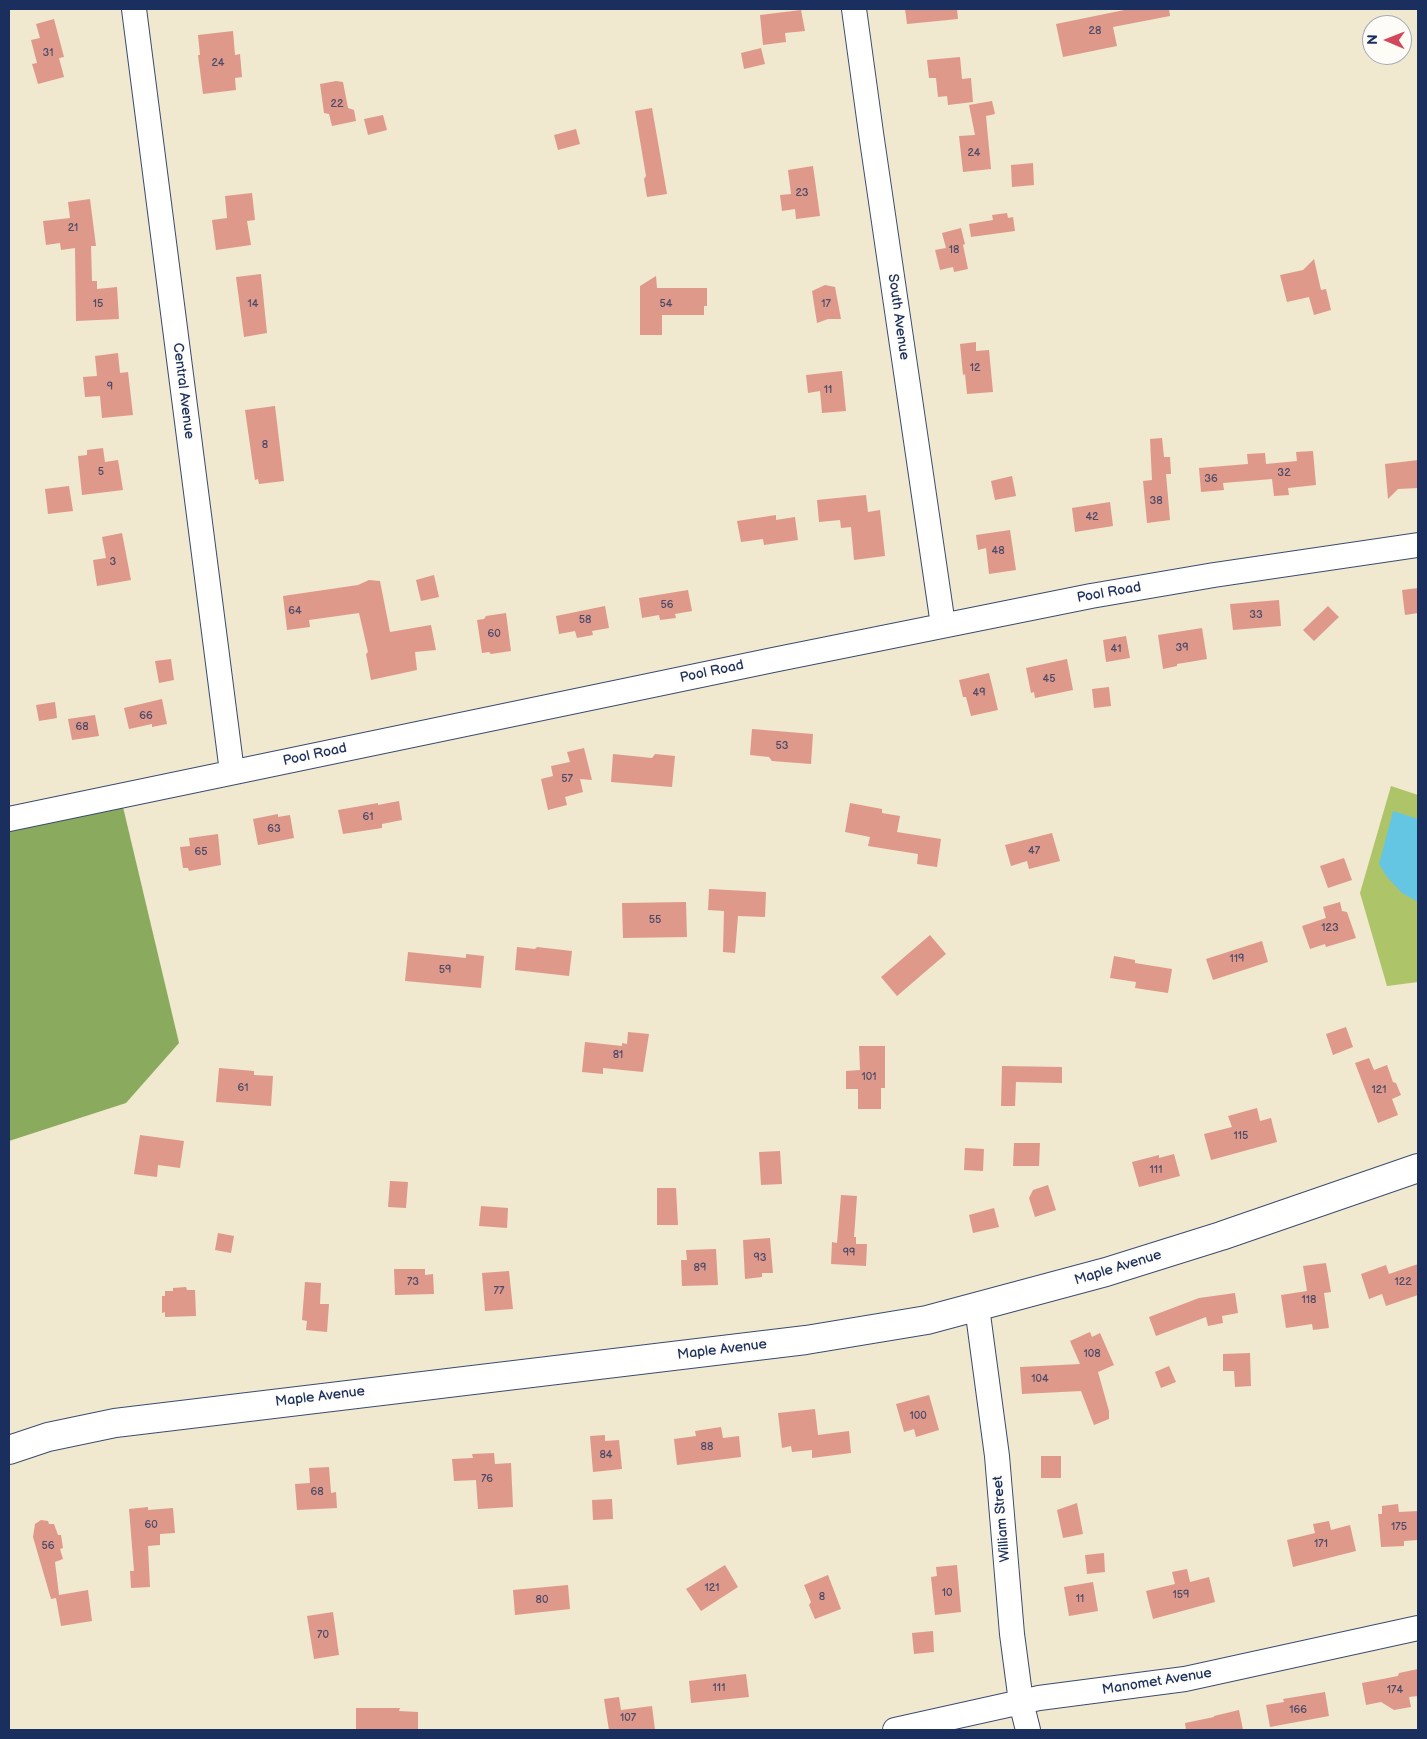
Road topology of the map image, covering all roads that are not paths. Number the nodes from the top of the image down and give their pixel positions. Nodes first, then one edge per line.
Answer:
1 (134, 9) edge
2 (854, 9) edge
3 (1418, 545) edge
4 (943, 625) junction
5 (232, 772) junction
6 (9, 818) edge
7 (1418, 1168) edge
8 (977, 1307) junction
9 (9, 1450) edge
10 (1418, 1628) edge
11 (1021, 1702) junction
12 (895, 1730) edge
13 (1028, 1730) edge

1 - 5 street, Central Avenue
2 - 4 street, South Avenue
3 - 4 street, Pool Road
4 - 5 street, Pool Road
5 - 6 street, Pool Road
7 - 8 main road, Maple Avenue
8 - 9 main road, Maple Avenue
8 - 11 street, William Street
10 - 11 street, Manomet Avenue
11 - 12 street, Manomet Avenue
11 - 13 street, William Street

